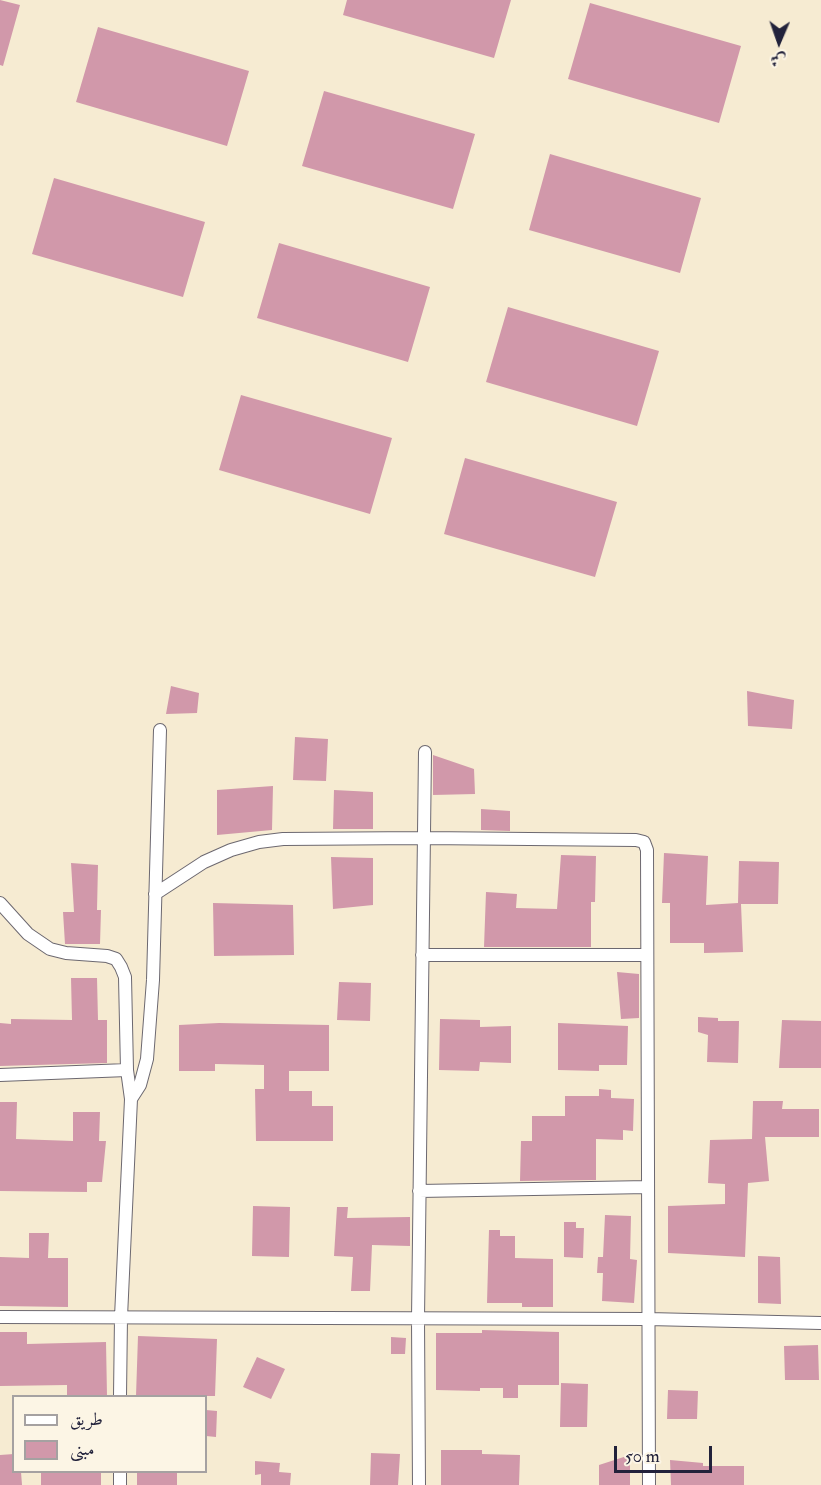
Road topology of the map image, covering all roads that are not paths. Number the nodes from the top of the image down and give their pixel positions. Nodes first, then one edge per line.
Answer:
1 (160, 730) dead end
2 (425, 752) dead end
3 (423, 838) junction
4 (155, 894) junction
5 (0, 903) edge
6 (422, 955) junction
7 (647, 955) junction
8 (127, 1070) junction
9 (0, 1075) edge
10 (131, 1100) junction
11 (648, 1187) junction
12 (419, 1191) junction
13 (0, 1317) edge
14 (121, 1317) junction
15 (418, 1319) junction
16 (648, 1319) junction
17 (821, 1323) edge
18 (120, 1395) edge
19 (419, 1485) edge
20 (649, 1485) edge

1 - 4 street
2 - 3 street
3 - 4 street
3 - 6 street
3 - 7 street
4 - 10 street
5 - 8 street
6 - 7 street
6 - 12 street
7 - 11 street
8 - 9 street
8 - 10 street
10 - 14 street
11 - 12 street
11 - 16 street
12 - 15 street
13 - 14 street
14 - 15 street
14 - 18 street
15 - 16 street
15 - 19 street
16 - 17 street
16 - 20 street

